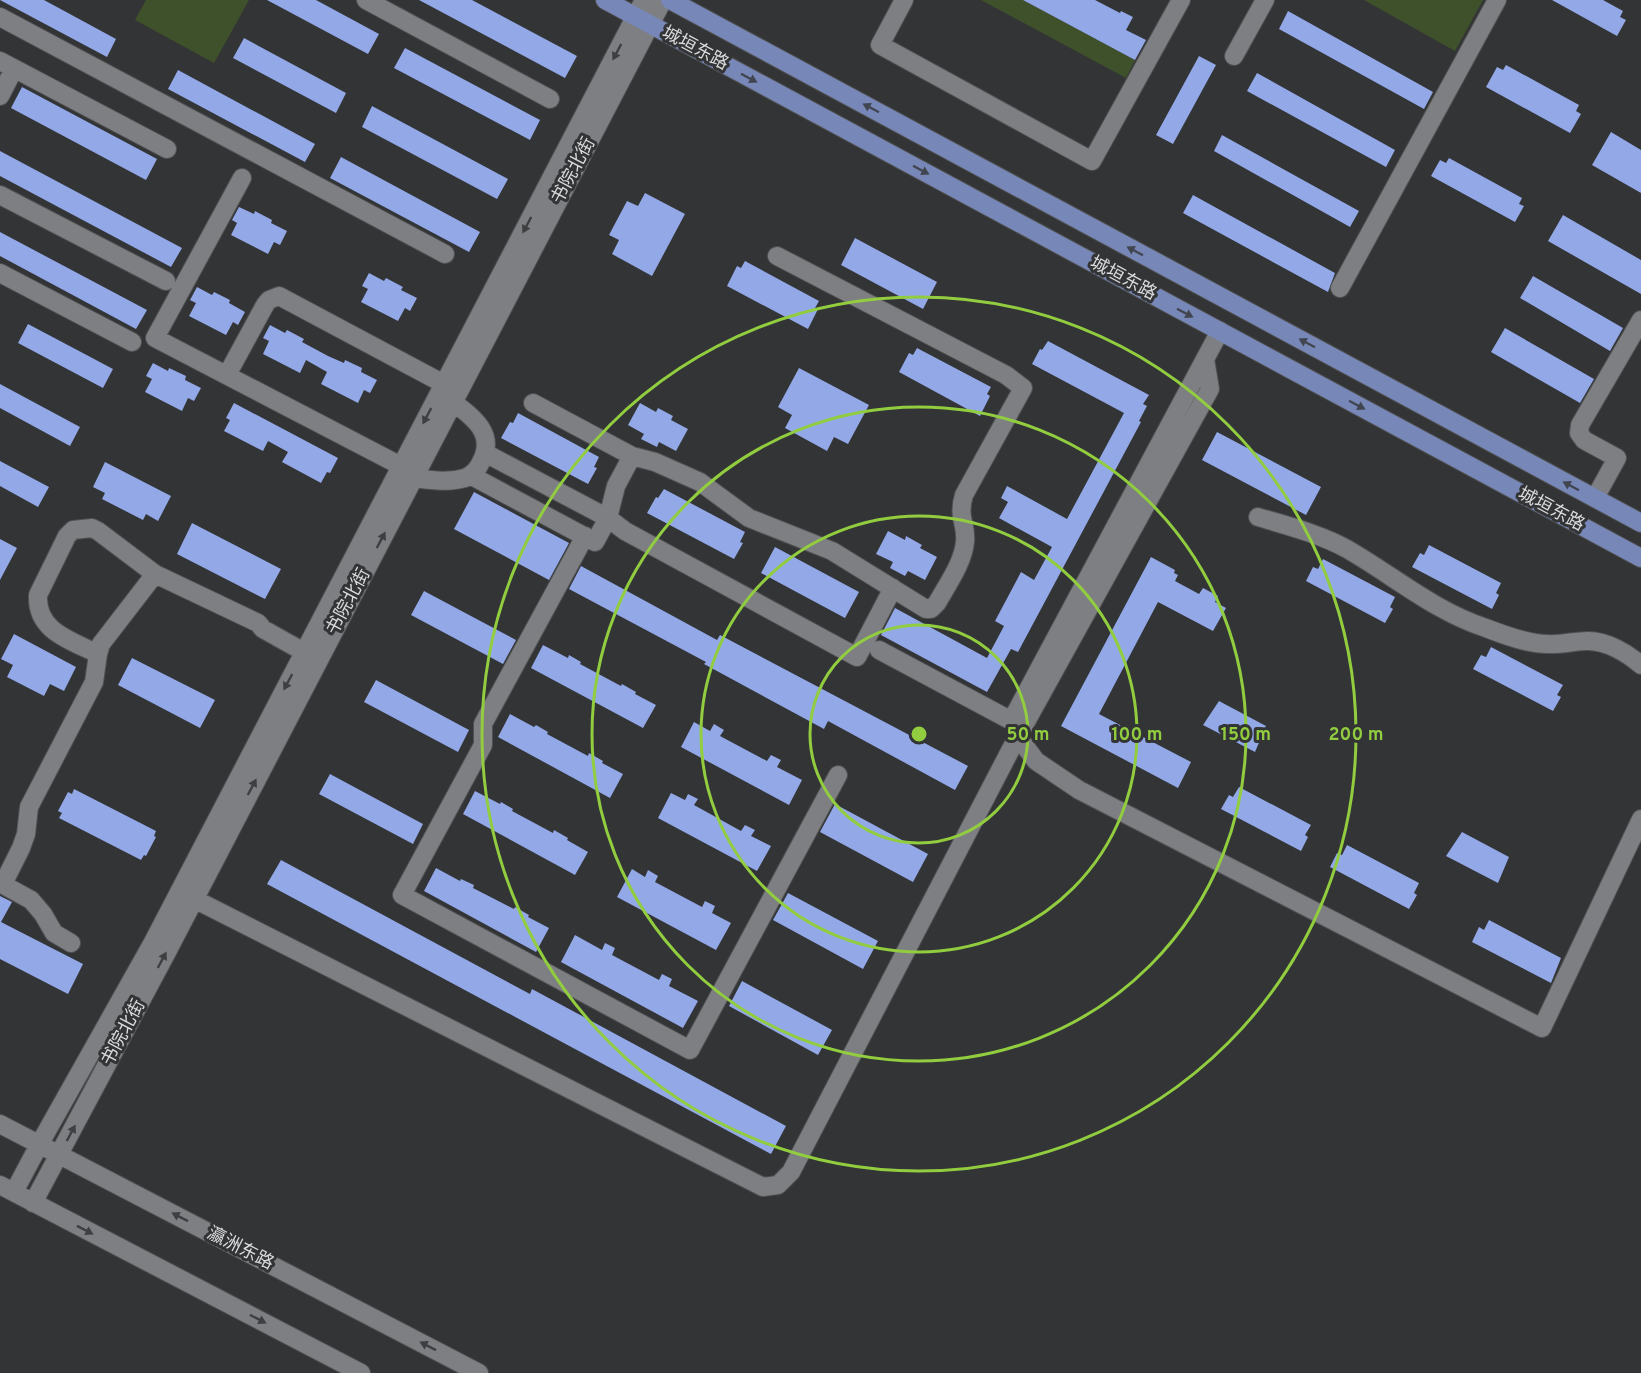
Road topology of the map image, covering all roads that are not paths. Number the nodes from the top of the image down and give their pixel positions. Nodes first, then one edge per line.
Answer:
1 (366, 0) edge
2 (605, 0) edge
3 (663, 0) edge
4 (670, 0) edge
5 (904, 0) edge
6 (1181, 0) edge
7 (1265, 0) edge
8 (1497, 0) edge
9 (643, 14) edge
10 (0, 16) edge
11 (1234, 56) dead end
12 (7, 65) edge
13 (0, 96) edge
14 (550, 99) dead end
15 (167, 149) dead end
16 (242, 178) dead end
17 (0, 195) edge
18 (445, 254) dead end
19 (777, 256) dead end
20 (0, 273) edge
21 (166, 281) dead end
22 (1340, 288) dead end
23 (1641, 320) edge
24 (1220, 332) junction
25 (132, 342) dead end
26 (1205, 359) junction
27 (226, 375) junction
28 (444, 384) junction
29 (453, 402) junction
30 (533, 403) dead end
31 (485, 453) junction
32 (632, 456) junction
33 (407, 472) junction
34 (470, 475) junction
35 (1594, 498) junction
36 (1258, 517) dead end
37 (608, 518) junction
38 (1641, 523) edge
39 (585, 536) junction
40 (1641, 558) edge
41 (155, 574) junction
42 (893, 588) junction
43 (879, 650) dead end
44 (304, 652) junction
45 (98, 654) junction
46 (1641, 665) edge
47 (1018, 737) junction
48 (838, 775) dead end
49 (1641, 819) edge
50 (1, 883) edge
51 (194, 899) junction
52 (71, 943) dead end
53 (0, 1124) edge
54 (39, 1145) junction
55 (59, 1155) junction
56 (7, 1188) edge
57 (33, 1203) junction
58 (361, 1373) edge
59 (479, 1373) edge

1 - 14 street
2 - 9 main road, 城垣东路
3 - 9 street, 书院北街
35 -> 4 main road, 城垣东路
5 - 6 street
7 - 11 street
8 - 22 street
9 -> 24 main road, 城垣东路
9 -> 28 street, 书院北街
9 - 29 street, 书院北街
10 - 18 street
12 - 13 street
12 - 15 street
16 - 27 street
17 - 21 street
19 - 42 street
20 - 25 street
23 - 35 street
24 - 26 street
24 -> 40 main road, 城垣东路
26 - 43 street
26 - 47 street
27 - 28 street
27 - 33 street
28 -> 33 street, 书院北街
29 - 31 street
29 - 33 street, 书院北街
30 - 32 street
31 - 34 street
31 - 37 street
32 - 37 street
32 - 42 street
33 - 34 street
33 - 44 street, 书院北街
51 -> 33 street, 书院北街
34 - 39 street
35 - 38 main road, 城垣东路
36 - 46 street
37 - 39 street
37 - 42 street
39 - 48 street
41 - 44 street
41 - 45 street
41 - 45 street
44 -> 54 street, 书院北街
45 - 50 street
47 - 49 street
47 - 51 street
50 - 52 street
55 -> 51 street, 书院北街
53 - 54 street, 瀛洲东路
54 - 55 street, 瀛洲东路
54 - 56 street, 书院北街
55 - 57 street, 书院北街
59 -> 55 street, 瀛洲东路
56 - 57 street
57 -> 58 street

